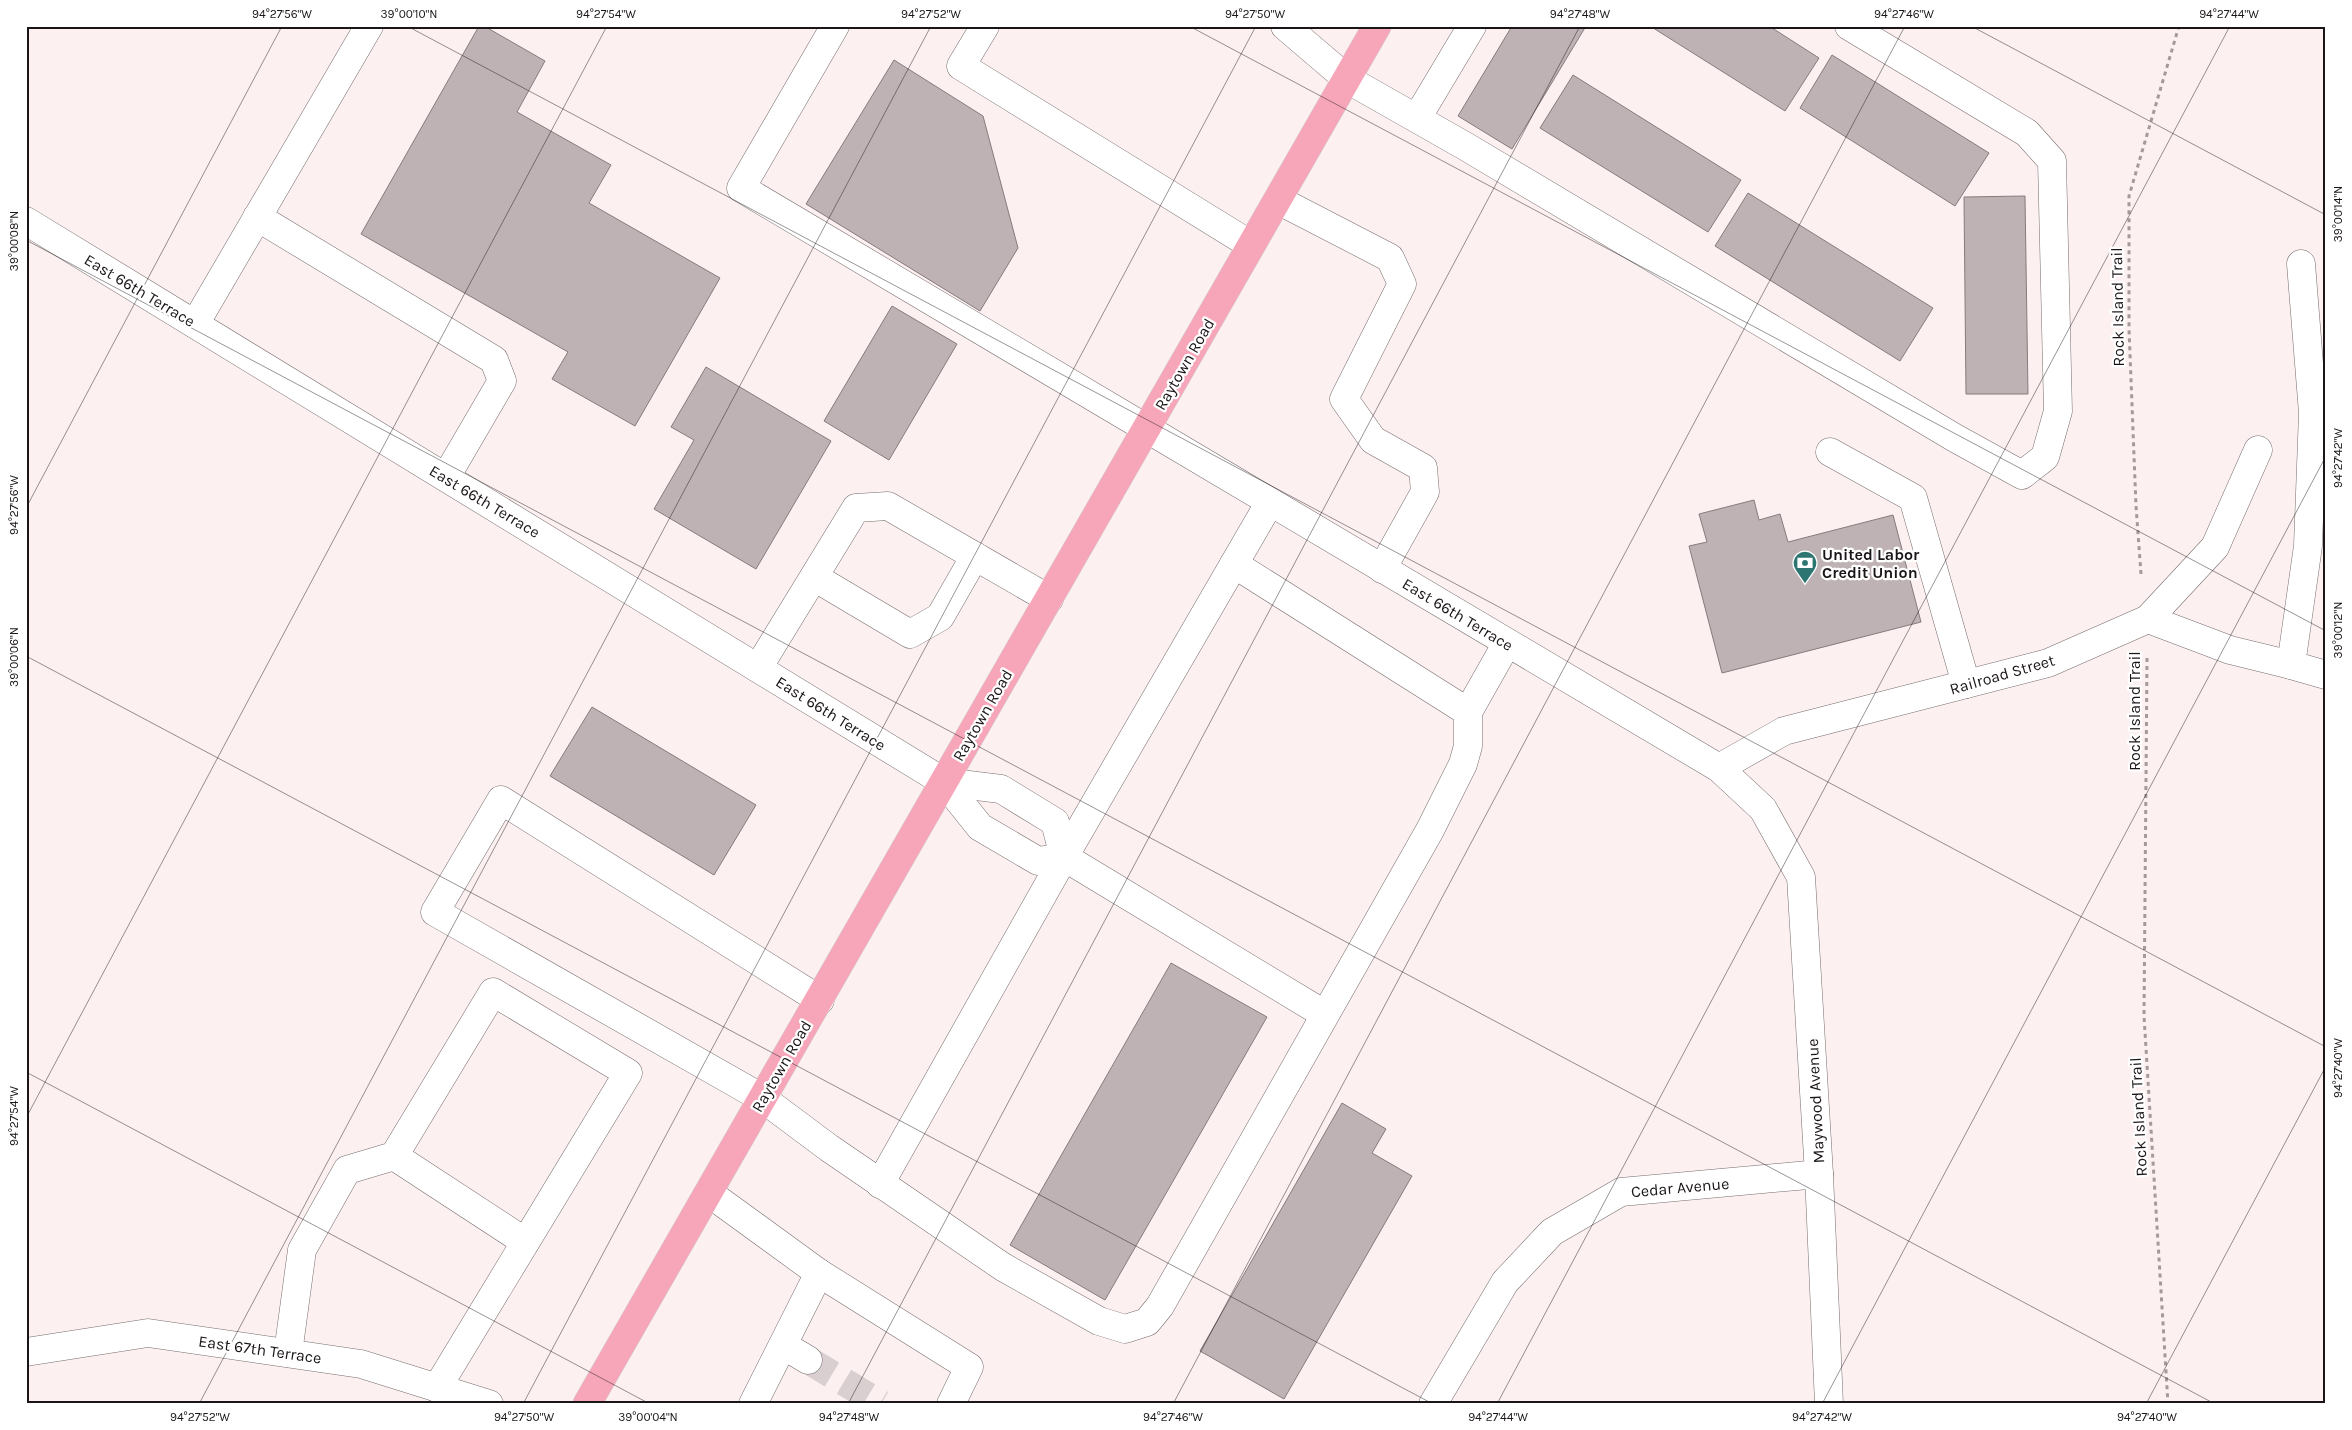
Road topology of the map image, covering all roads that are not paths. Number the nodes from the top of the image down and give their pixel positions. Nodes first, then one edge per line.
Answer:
1 (369, 26) edge
2 (835, 26) edge
3 (985, 26) edge
4 (1285, 26) edge
5 (1377, 26) edge
6 (1472, 26) edge
7 (1849, 26) edge
8 (1347, 78) junction
9 (1417, 118) junction
10 (1278, 200) junction
11 (257, 217) junction
12 (26, 220) edge
13 (1252, 246) junction
14 (2301, 264) dead end
15 (195, 324) junction
16 (1146, 428) junction
17 (2258, 450) dead end
18 (1830, 452) dead end
19 (446, 478) junction
20 (1270, 502) junction
21 (975, 556) junction
22 (1234, 564) junction
23 (1382, 568) junction
24 (814, 576) junction
25 (1049, 599) junction
26 (2146, 620) junction
27 (1508, 643) junction
28 (2291, 665) junction
29 (758, 668) junction
30 (2326, 676) edge
31 (1966, 684) junction
32 (1468, 712) junction
33 (1719, 768) junction
34 (944, 782) junction
35 (1763, 809) joint
36 (1064, 856) junction
37 (820, 1000) junction
38 (1324, 1014) junction
39 (762, 1098) junction
40 (394, 1156) junction
41 (1819, 1174) junction
42 (880, 1184) junction
43 (708, 1193) junction
44 (524, 1242) junction
45 (819, 1273) junction
46 (783, 1345) junction
47 (26, 1352) edge
48 (288, 1353) junction
49 (808, 1360) tunnel mouth
50 (437, 1388) junction
51 (489, 1404) edge
52 (587, 1404) edge
53 (753, 1404) edge
54 (952, 1404) edge
55 (1433, 1404) edge
56 (1830, 1404) edge

1 - 11 street
2 - 16 street, East 66th Terrace
3 - 13 street
4 - 8 street
5 - 8 main road, Raytown Road
6 - 9 street
7 - 9 street
8 - 9 street
8 - 10 main road, Raytown Road
10 - 13 main road, Raytown Road
10 - 23 street
11 - 15 street
11 - 19 street
12 - 15 street, East 66th Terrace
13 - 16 main road, Raytown Road
14 - 28 street
15 - 19 street, East 66th Terrace
16 - 20 street, East 66th Terrace
16 - 25 main road, Raytown Road
17 - 26 street, Railroad Street
18 - 31 street
19 - 29 street, East 66th Terrace
20 - 22 street
20 - 23 street, East 66th Terrace
21 - 24 street
21 - 24 street
21 - 25 street
22 - 32 street
22 - 36 street
23 - 27 street, East 66th Terrace
24 - 29 street
25 - 34 main road, Raytown Road
26 - 28 street
26 - 31 street, Railroad Street
27 - 32 street
27 - 33 street, East 66th Terrace
28 - 30 street
29 - 34 street, East 66th Terrace
31 - 33 street, Railroad Street
32 - 38 street
33 - 35 street, East 66th Terrace
34 - 36 street
34 - 36 street
34 - 37 main road, Raytown Road
35 - 41 street, Maywood Avenue
36 - 38 street
36 - 42 street
37 - 39 main road, Raytown Road
37 - 39 street
38 - 42 street
39 - 42 street
39 - 43 main road, Raytown Road
40 - 44 street
40 - 44 street
40 - 48 street
41 - 55 street, Cedar Avenue
41 - 56 street, Maywood Avenue
43 - 45 street
43 - 52 main road, Raytown Road
44 - 50 street
45 - 46 street
45 - 54 street
46 - 49 street
46 - 53 street
47 - 48 street, East 67th Terrace
48 - 50 street, East 67th Terrace
50 - 51 street, East 67th Terrace

